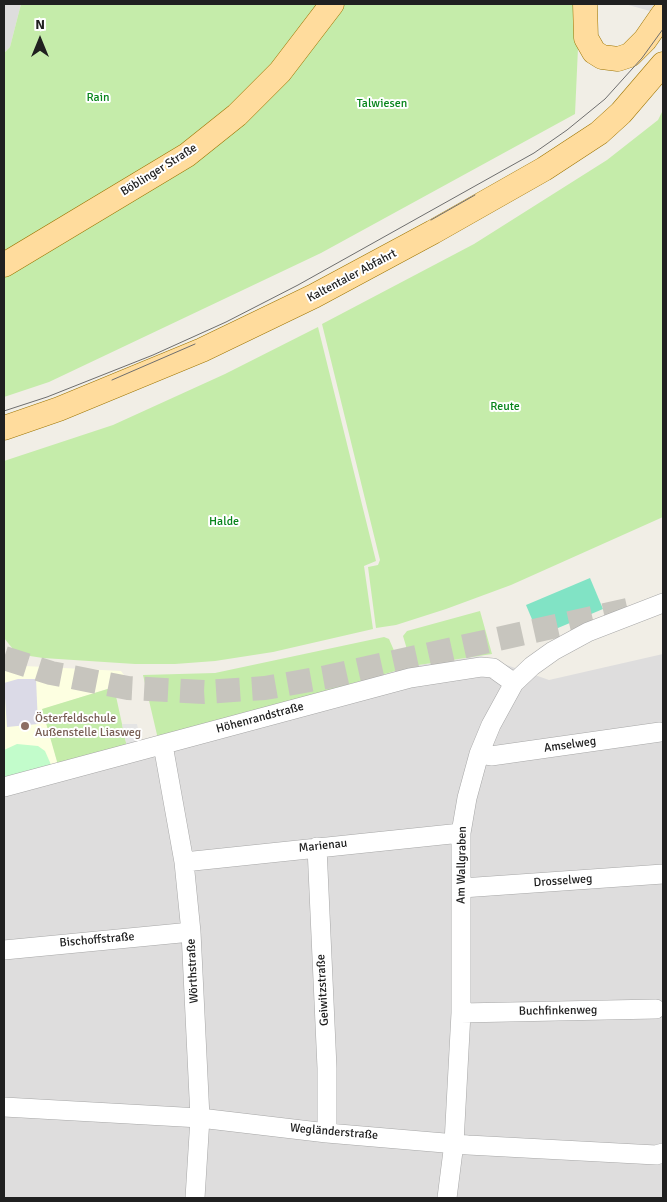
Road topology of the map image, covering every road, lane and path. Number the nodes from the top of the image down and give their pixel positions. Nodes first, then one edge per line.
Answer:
1 (332, 4) edge
2 (585, 4) edge
3 (663, 14) edge
4 (663, 64) edge
5 (4, 265) edge
6 (4, 428) edge
7 (663, 603) edge
8 (514, 683) junction
9 (660, 732) dead end
10 (163, 745) junction
11 (480, 754) junction
12 (4, 787) edge
13 (461, 833) junction
14 (317, 847) junction
15 (184, 862) junction
16 (663, 874) edge
17 (462, 888) junction
18 (191, 932) junction
19 (4, 950) edge
20 (656, 1009) dead end
21 (461, 1013) junction
22 (4, 1107) edge
23 (200, 1118) junction
24 (328, 1133) junction
25 (454, 1143) junction
26 (663, 1153) edge
27 (196, 1198) edge
28 (448, 1198) edge

1 - 5 main road, Böblinger Straße
2 - 3 main road
4 - 6 main road, Kaltentaler Abfahrt
7 - 8 street, Am Wallgraben
8 - 10 street, Höhenrandstraße
8 - 11 street, Am Wallgraben
9 - 11 street, Amselweg
10 - 12 street, Höhenrandstraße
10 - 15 street, Wörthstraße
11 - 13 street, Am Wallgraben
13 - 14 street, Marienau
13 - 17 street, Am Wallgraben
14 - 15 street, Marienau
14 - 24 street, Geiwitzstraße
15 - 18 street, Wörthstraße
16 - 17 street, Drosselweg
17 - 21 street, Am Wallgraben
18 - 19 street, Bischoffstraße
18 - 23 street, Wörthstraße
20 - 21 street, Buchfinkenweg
21 - 25 street, Am Wallgraben
22 - 23 street, Wegländerstraße
23 - 24 street, Wegländerstraße
23 - 27 street, Wörthstraße
24 - 25 street, Wegländerstraße
25 - 26 street, Wegländerstraße
25 - 28 street, Am Wallgraben

